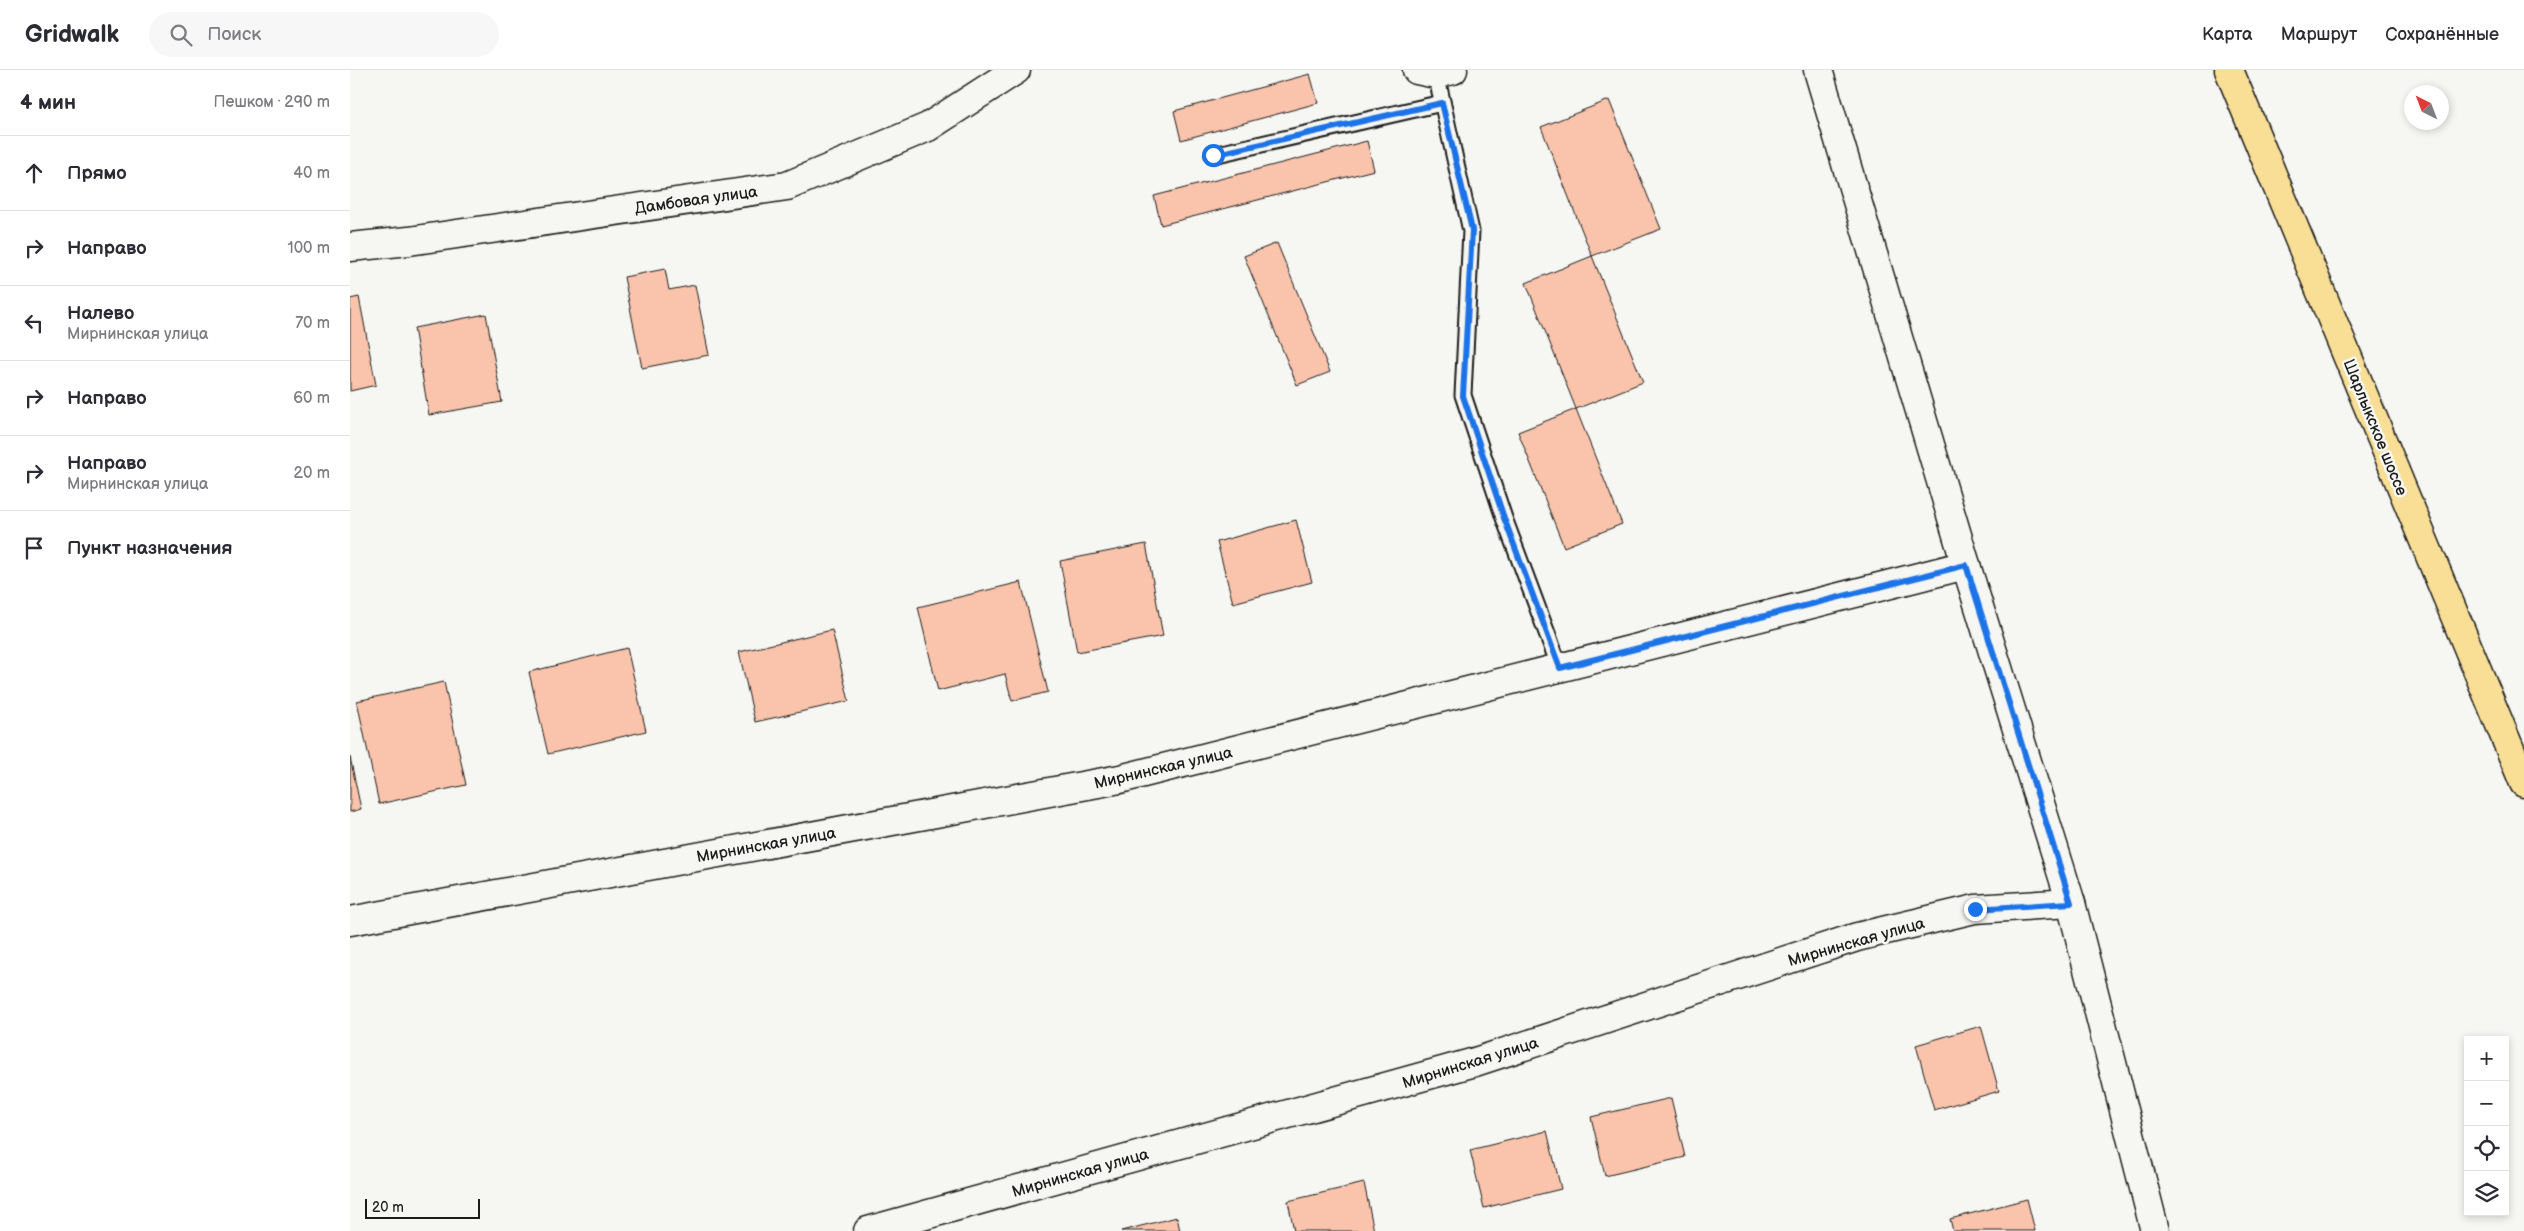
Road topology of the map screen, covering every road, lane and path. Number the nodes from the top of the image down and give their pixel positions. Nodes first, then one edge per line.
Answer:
1 (1016, 70) edge
2 (1818, 70) edge
3 (2229, 70) edge
4 (1435, 71) edge
5 (1442, 103) junction
6 (1213, 155) dead end
7 (350, 247) edge
8 (1966, 565) junction
9 (1560, 668) junction
10 (2524, 783) edge
11 (2071, 903) junction
12 (350, 921) edge
13 (868, 1231) edge
14 (2155, 1231) edge

1 - 7 street, Дамбовая улица
2 - 8 street
3 - 10 main road, Шарлыкское шоссе
4 - 5 lane
5 - 6 lane
5 - 9 lane
8 - 9 street, Мирнинская улица
8 - 11 street
9 - 12 street, Мирнинская улица
11 - 13 street, Мирнинская улица
11 - 14 street

